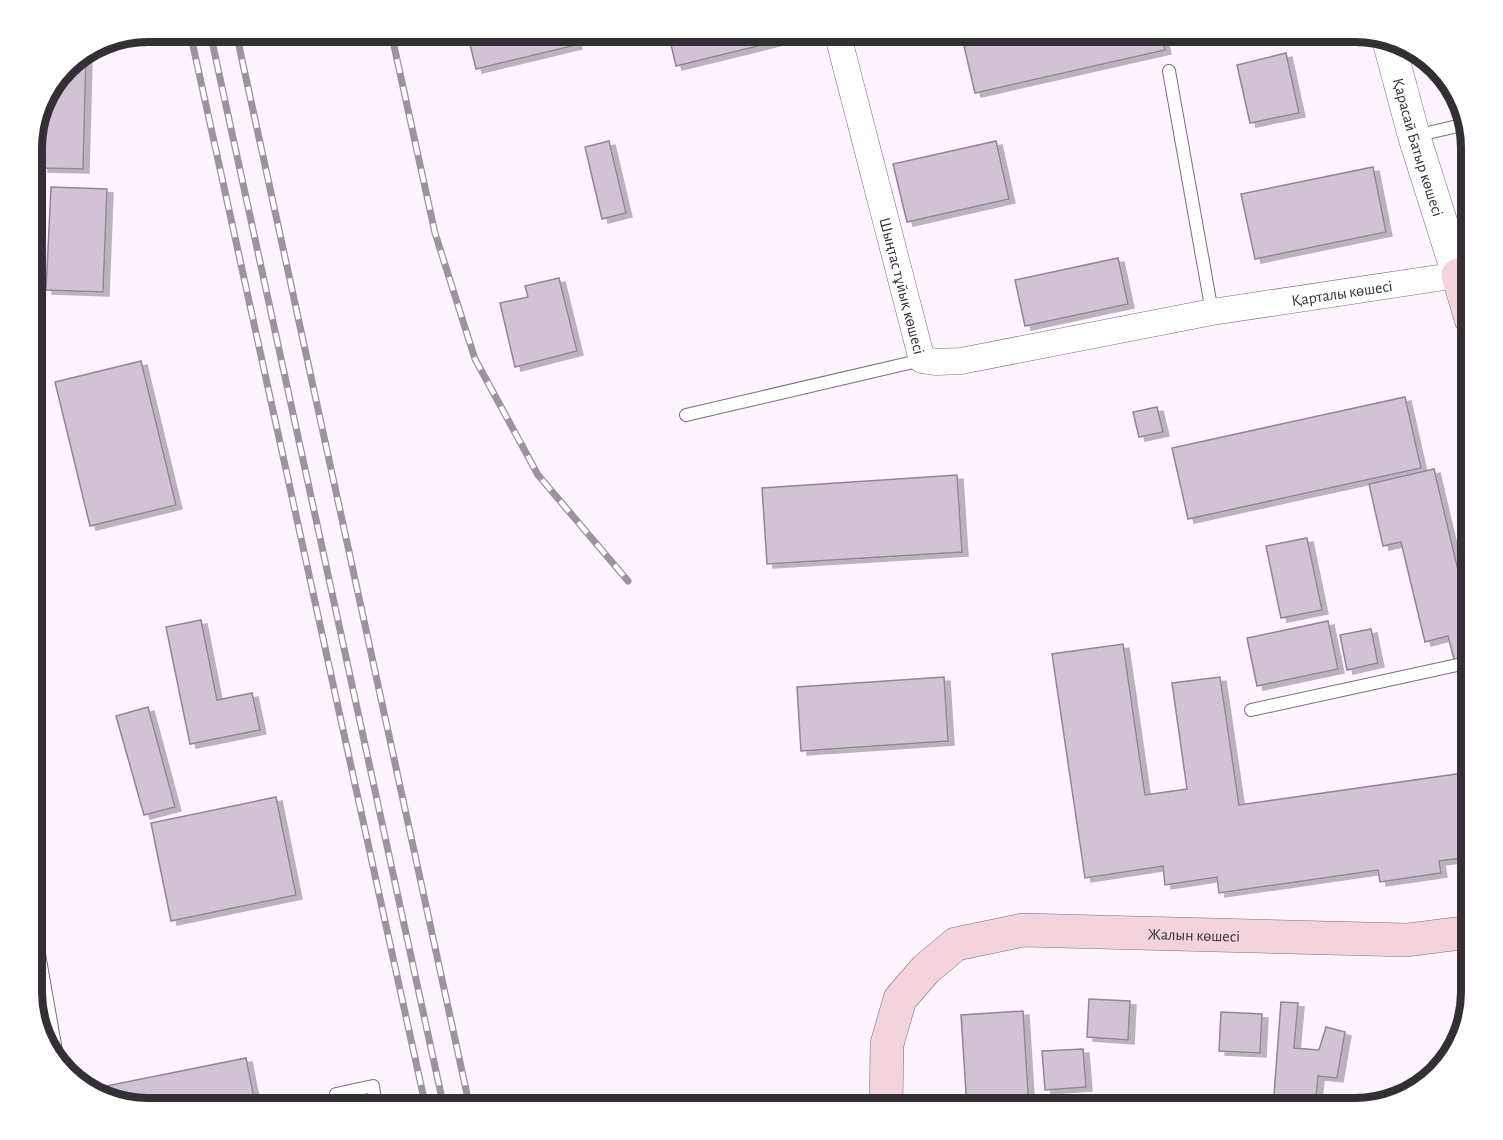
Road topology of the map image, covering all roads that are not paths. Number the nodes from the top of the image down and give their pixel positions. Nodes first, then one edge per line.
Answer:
1 (840, 42) edge
2 (1390, 48) edge
3 (1169, 71) dead end
4 (1459, 126) edge
5 (1414, 136) junction
6 (1461, 263) edge
7 (1461, 275) edge
8 (1212, 312) junction
9 (922, 360) junction
10 (686, 415) dead end
11 (1461, 664) edge
12 (1251, 710) dead end
13 (1461, 933) edge
14 (42, 971) edge
15 (54, 1042) edge
16 (337, 1098) edge
17 (375, 1098) edge
18 (886, 1098) edge

1 - 9 street, Шыңтас тұйық көшесі
2 - 5 street, Қарасай Батыр көшесі
3 - 8 lane
4 - 5 lane
5 - 6 street, Қарасай Батыр көшесі
7 - 8 street, Қарталы көшесі
8 - 9 street, Шыңтас тұйық көшесі
9 - 10 lane
11 - 12 lane
13 - 18 main road, Жалын көшесі
14 - 15 lane
16 - 17 lane

